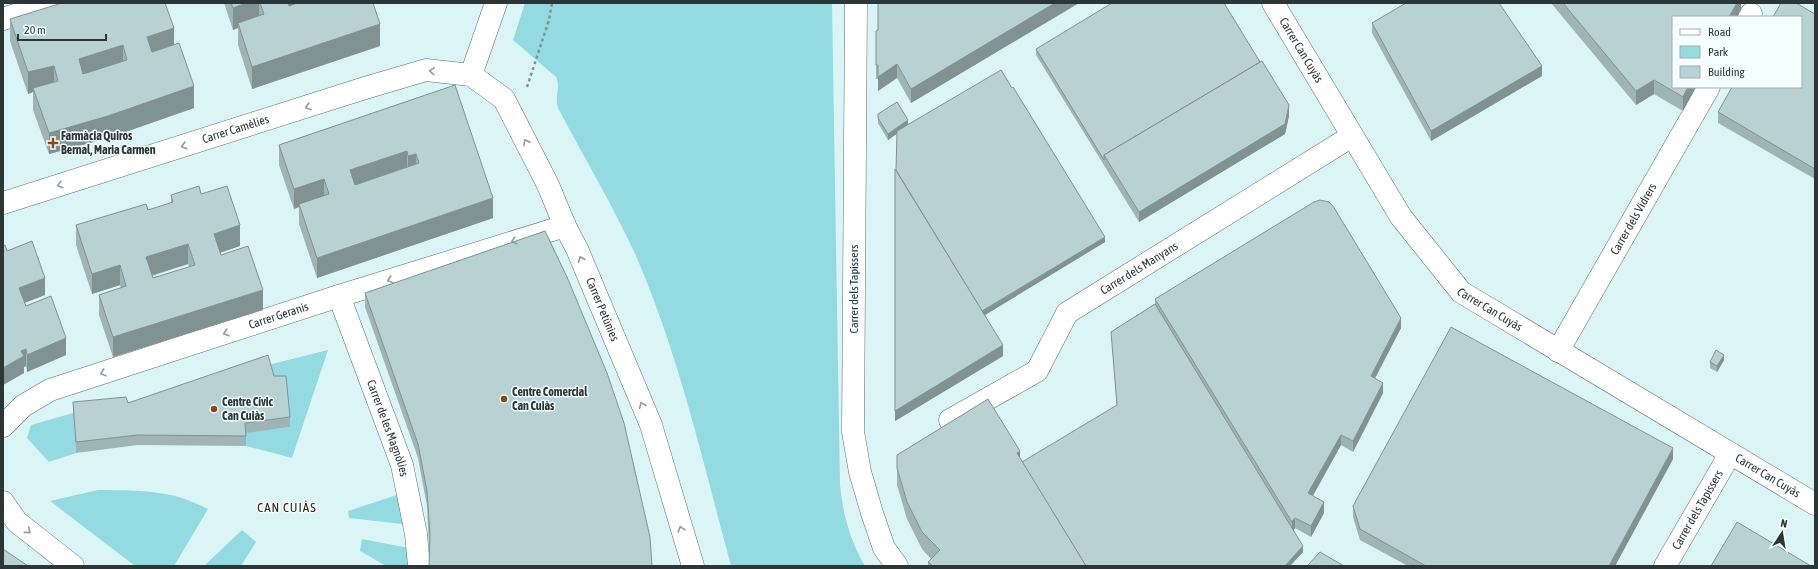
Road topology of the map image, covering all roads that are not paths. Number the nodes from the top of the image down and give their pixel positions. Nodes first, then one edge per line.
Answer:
1 (50, 3) edge
2 (496, 3) edge
3 (856, 3) edge
4 (1273, 3) edge
5 (3, 19) edge
6 (471, 75) junction
7 (1708, 88) edge
8 (1352, 136) junction
9 (3, 203) edge
10 (565, 226) junction
11 (339, 296) junction
12 (1558, 351) junction
13 (950, 420) dead end
14 (3, 426) edge
15 (1730, 454) junction
16 (3, 502) edge
17 (1815, 504) edge
18 (73, 566) edge
19 (419, 566) edge
20 (693, 566) edge
21 (897, 566) edge
22 (1665, 566) edge

1 - 5 street
2 - 6 street
3 - 21 street, Carrer dels Tapissers
4 - 8 street, Carrer Can Cuyàs
6 -> 9 street, Carrer Camèlies
10 -> 6 street, Carrer Petúnies
7 - 12 street, Carrer dels Vidrers
8 - 12 street, Carrer Can Cuyàs
8 - 13 street, Carrer dels Manyans
10 -> 11 street, Carrer Geranis
20 -> 10 street, Carrer Petúnies
11 -> 14 street, Carrer Geranis
11 - 19 street, Carrer de les Magnòlies
12 - 15 street, Carrer Can Cuyàs
15 - 17 street, Carrer Can Cuyàs
15 - 22 street, Carrer dels Tapissers
16 -> 18 street

